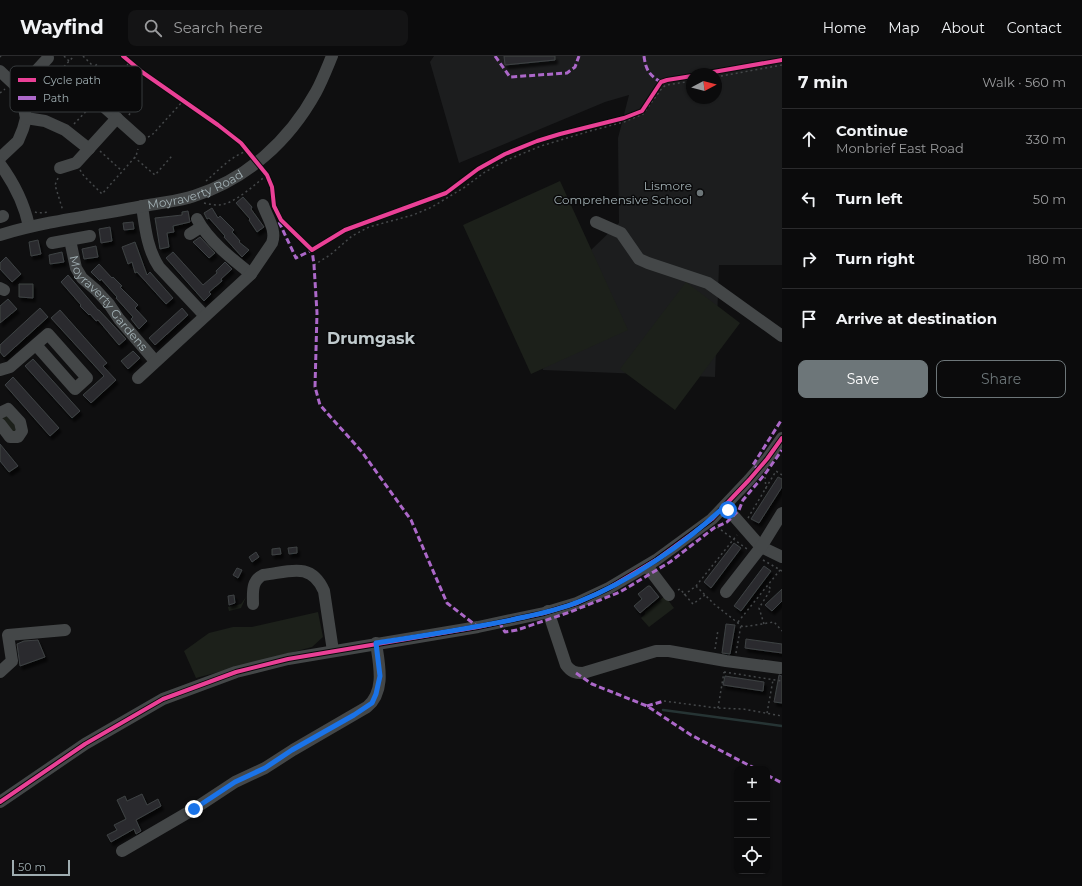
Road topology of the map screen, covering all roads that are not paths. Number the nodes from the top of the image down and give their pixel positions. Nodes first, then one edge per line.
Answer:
1 (332, 56) edge
2 (46, 60) road end
3 (40, 66) edge
4 (0, 71) edge
5 (10, 80) edge
6 (25, 112) edge
7 (110, 112) edge
8 (26, 118) junction
9 (120, 120) junction
10 (140, 139) road end
11 (91, 147) junction
12 (0, 158) edge
13 (0, 164) edge
14 (60, 168) road end
15 (142, 206) junction
16 (262, 206) dead end
17 (596, 222) dead end
18 (29, 226) junction
19 (190, 234) dead end
20 (0, 235) edge
21 (90, 236) dead end
22 (70, 240) junction
23 (52, 243) dead end
24 (251, 274) junction
25 (205, 316) junction
26 (782, 336) edge
27 (36, 345) junction
28 (155, 361) junction
29 (0, 370) edge
30 (138, 378) dead end
31 (0, 412) edge
32 (0, 424) edge
33 (782, 438) edge
34 (725, 506) junction
35 (782, 513) edge
36 (761, 547) junction
37 (782, 557) edge
38 (647, 566) junction
39 (726, 592) dead end
40 (669, 595) road end
41 (253, 604) dead end
42 (548, 611) junction
43 (65, 630) dead end
44 (376, 643) junction
45 (333, 651) junction
46 (777, 668) road end
47 (0, 672) edge
48 (0, 802) edge
49 (122, 851) dead end

1 - 15 street, Moyraverty Road
2 - 3 street
4 - 5 street
6 - 8 street
7 - 9 street
8 - 11 street
8 - 12 street
9 - 10 street
9 - 11 street
11 - 14 street
13 - 18 street
15 - 18 street, Moyraverty Road
15 - 25 street
16 - 24 street, Moyraverty Gardens
17 - 26 street
18 - 20 street, Moyraverty Road
19 - 24 street
21 - 22 street, Moyraverty Gardens
22 - 23 street, Moyraverty Gardens
22 - 28 street, Moyraverty Gardens
24 - 25 street, Moyraverty Gardens
25 - 28 street, Moyraverty Gardens
27 - 27 street
27 - 29 street
28 - 30 street, Moyraverty Gardens
31 - 32 street
33 - 34 street
34 - 36 street
34 - 38 street
35 - 36 street
36 - 37 street
36 - 39 street
38 - 40 street
38 - 42 street
41 - 45 street
42 - 44 street
42 - 46 street
43 - 47 street
44 - 45 street
44 - 49 street
45 - 48 street

